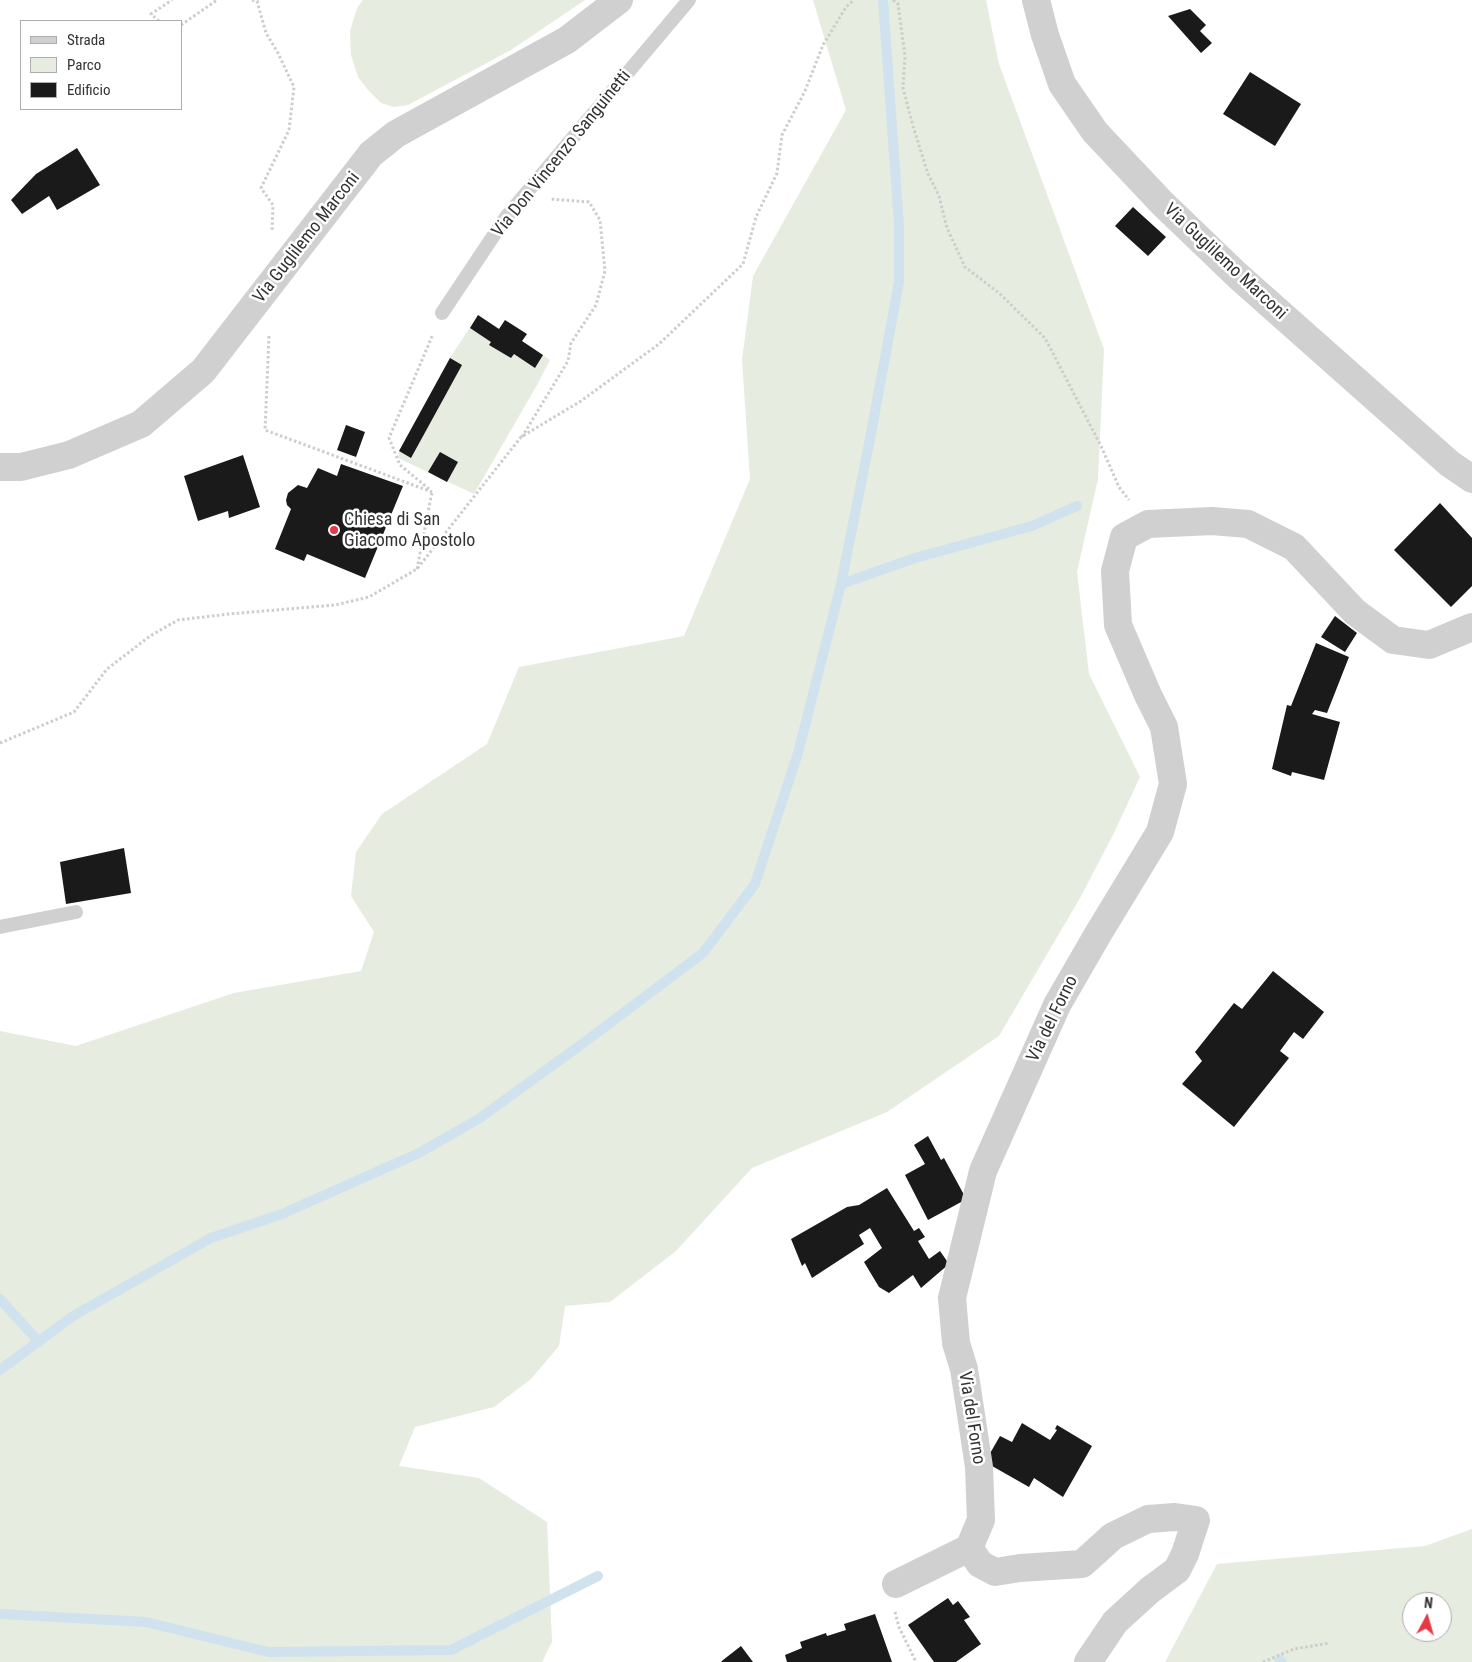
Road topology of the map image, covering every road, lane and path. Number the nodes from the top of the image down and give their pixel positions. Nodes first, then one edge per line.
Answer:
1 (172, 0) edge
2 (217, 0) edge
3 (619, 0) edge
4 (689, 0) edge
5 (854, 0) edge
6 (892, 0) edge
7 (1036, 0) edge
8 (158, 20) edge
9 (182, 24) edge
10 (522, 199) junction
11 (442, 313) joint
12 (522, 437) junction
13 (0, 467) edge
14 (1472, 479) edge
15 (1148, 524) junction
16 (417, 569) junction
17 (1472, 627) edge
18 (0, 743) edge
19 (76, 912) dead end
20 (0, 926) edge
21 (969, 1548) junction
22 (896, 1584) joint
23 (1330, 1643) dead end
24 (916, 1662) edge
25 (1088, 1662) edge
26 (1262, 1662) edge

1 - 8 path
2 - 9 path
3 - 13 street, Via Guglilemo Marconi
4 - 10 lane, Via Don Vincenzo Sanguinetti
5 - 12 path
6 - 15 path
7 - 14 street, Via Guglilemo Marconi
10 - 11 lane, Via Don Vincenzo Sanguinetti
10 - 12 path
11 - 16 path
12 - 16 path
15 - 17 street
15 - 21 street, Via del Forno
16 - 18 path
19 - 20 lane
21 - 22 street
21 - 25 street
22 - 24 path
23 - 26 path

